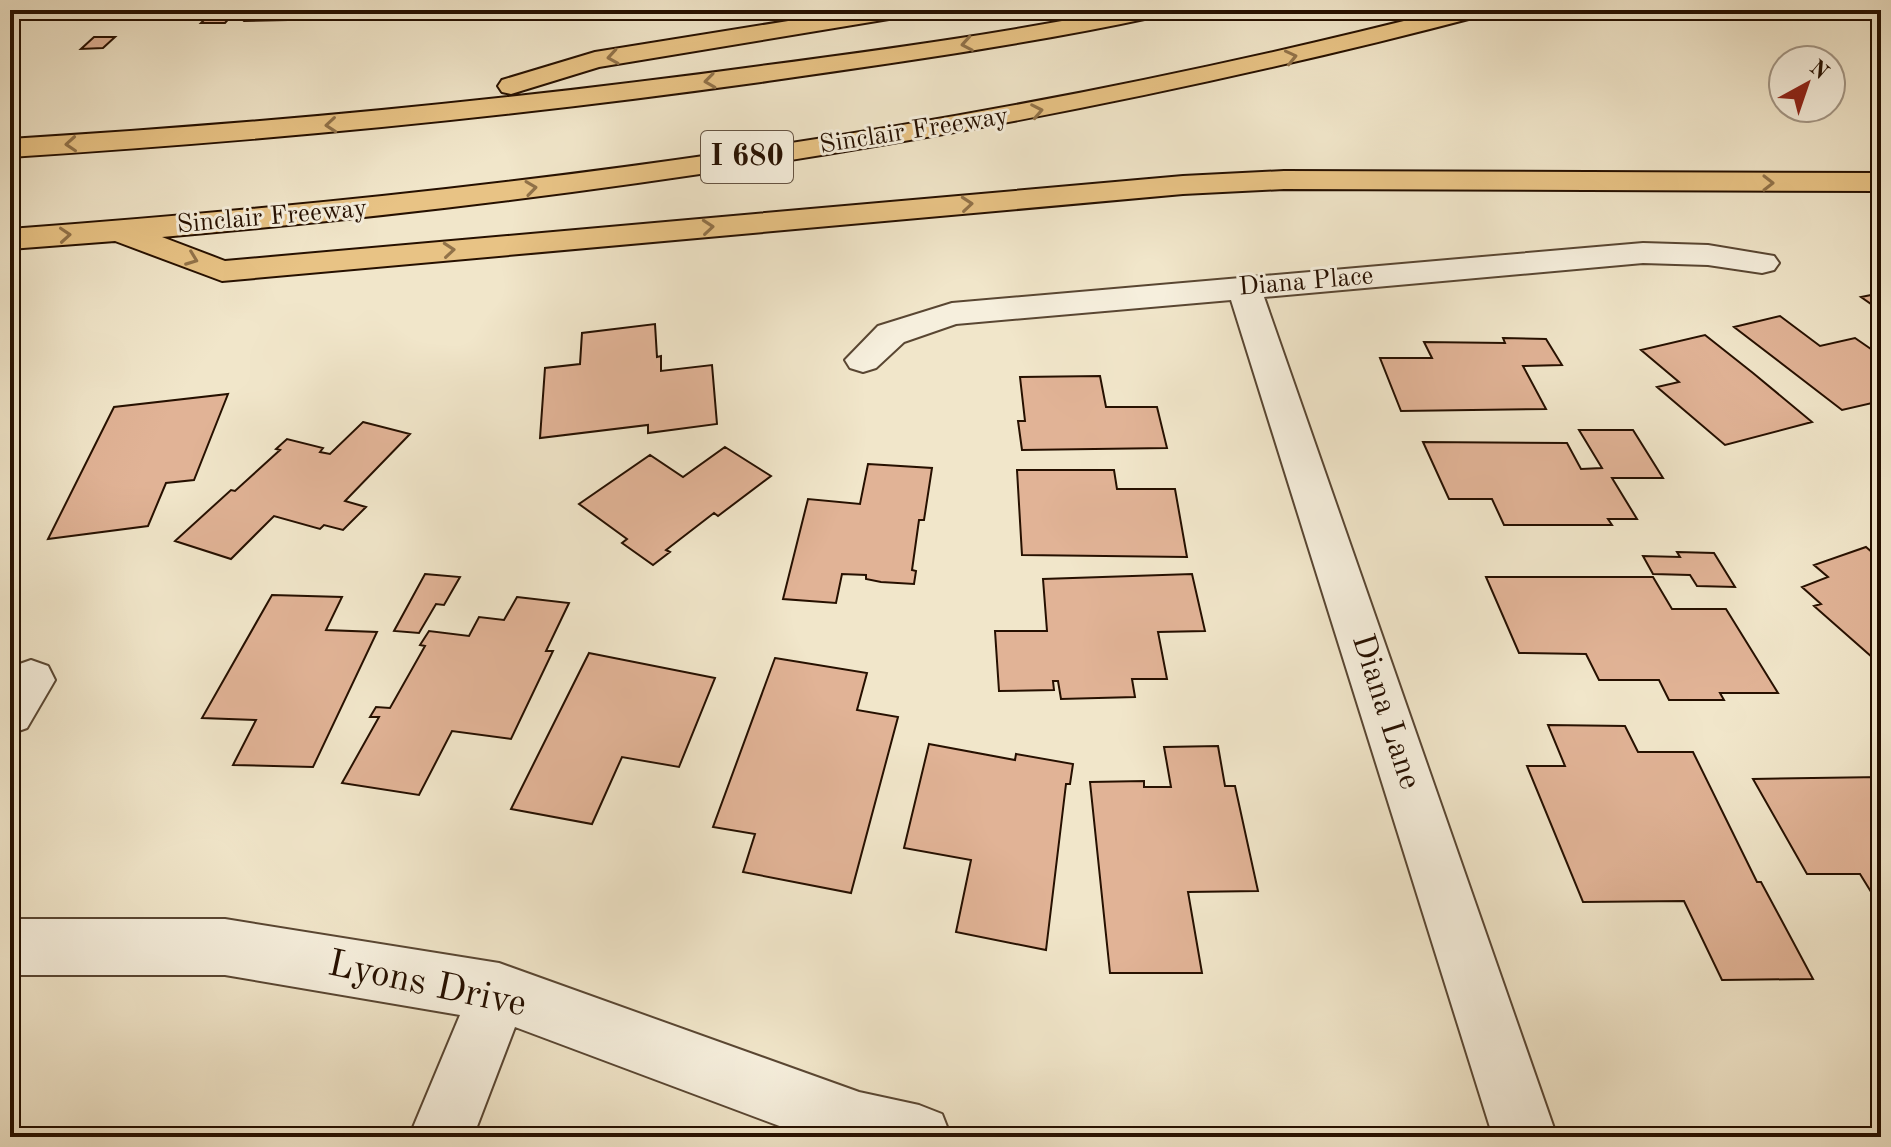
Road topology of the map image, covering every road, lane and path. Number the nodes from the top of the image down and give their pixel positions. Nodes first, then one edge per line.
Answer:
1 (901, 10) edge
2 (1154, 10) edge
3 (1475, 10) edge
4 (408, 118) junction
5 (10, 148) edge
6 (1881, 182) edge
7 (119, 231) junction
8 (10, 239) edge
9 (1762, 263) dead end
10 (1244, 287) junction
11 (863, 360) dead end
12 (10, 947) edge
13 (499, 992) junction
14 (441, 1137) edge
15 (919, 1137) edge
16 (1525, 1137) edge

1 -> 4 highway
2 -> 4 highway
7 -> 3 highway, Sinclair Freeway / I 680
4 -> 5 highway
7 -> 6 highway
8 -> 7 highway, Sinclair Freeway / I 680
9 - 10 street, Diana Place
10 - 11 street, Diana Place
10 - 16 street, Diana Lane
12 - 13 street, Lyons Drive
13 - 14 street
13 - 15 street, Lyons Drive

